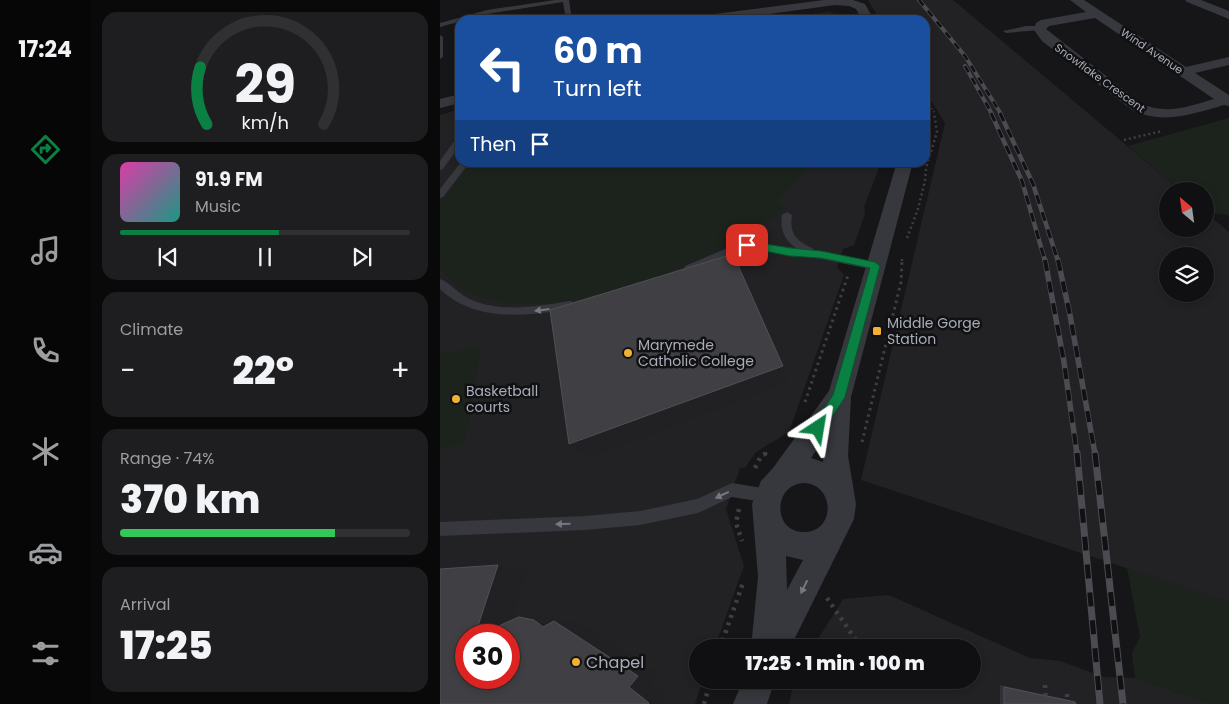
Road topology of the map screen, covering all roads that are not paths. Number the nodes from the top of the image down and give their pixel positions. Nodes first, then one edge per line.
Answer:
1 (566, 0) edge
2 (1076, 0) edge
3 (1191, 0) edge
4 (846, 6) junction
5 (1096, 14) junction
6 (478, 15) edge
7 (568, 15) edge
8 (739, 15) edge
9 (856, 15) edge
10 (865, 15) edge
11 (1229, 15) edge
12 (455, 21) edge
13 (440, 25) edge
14 (1039, 28) junction
15 (1006, 31) dead end
16 (440, 37) edge
17 (440, 57) edge
18 (1229, 61) edge
19 (1183, 72) junction
20 (455, 101) edge
21 (1227, 101) edge
22 (440, 104) edge
23 (455, 146) edge
24 (440, 167) edge
25 (462, 167) edge
26 (904, 167) edge
27 (440, 195) edge
28 (787, 215) dead end
29 (821, 255) junction
30 (875, 266) junction
31 (680, 273) edge
32 (440, 283) edge
33 (580, 304) edge
34 (839, 397) junction
35 (765, 489) junction
36 (841, 499) junction
37 (769, 525) junction
38 (440, 529) edge
39 (835, 529) junction
40 (768, 639) edge
41 (778, 639) edge
42 (756, 689) edge
43 (750, 704) edge

1 - 6 lane
1 - 7 lane
2 - 5 street, Wind Avenue
3 - 11 street
4 - 8 street
4 - 9 street
4 - 10 street
5 - 14 street, Snowflake Crescent
5 - 19 street, Wind Avenue
12 - 13 lane
14 - 15 lane, Snowflake Crescent
14 - 21 street, Snowflake Crescent
16 - 17 lane
18 - 19 street
19 - 21 street, Wind Avenue
20 - 22 street
23 - 24 lane
25 - 27 lane
26 - 30 street
28 - 29 lane
29 - 30 lane
29 - 31 lane
30 - 34 street
33 -> 32 lane
34 - 35 street
34 - 36 street
35 - 36 street
35 - 37 street
35 -> 38 lane
36 - 39 street
37 - 39 street
37 - 40 street
39 -> 41 street
42 - 43 street

